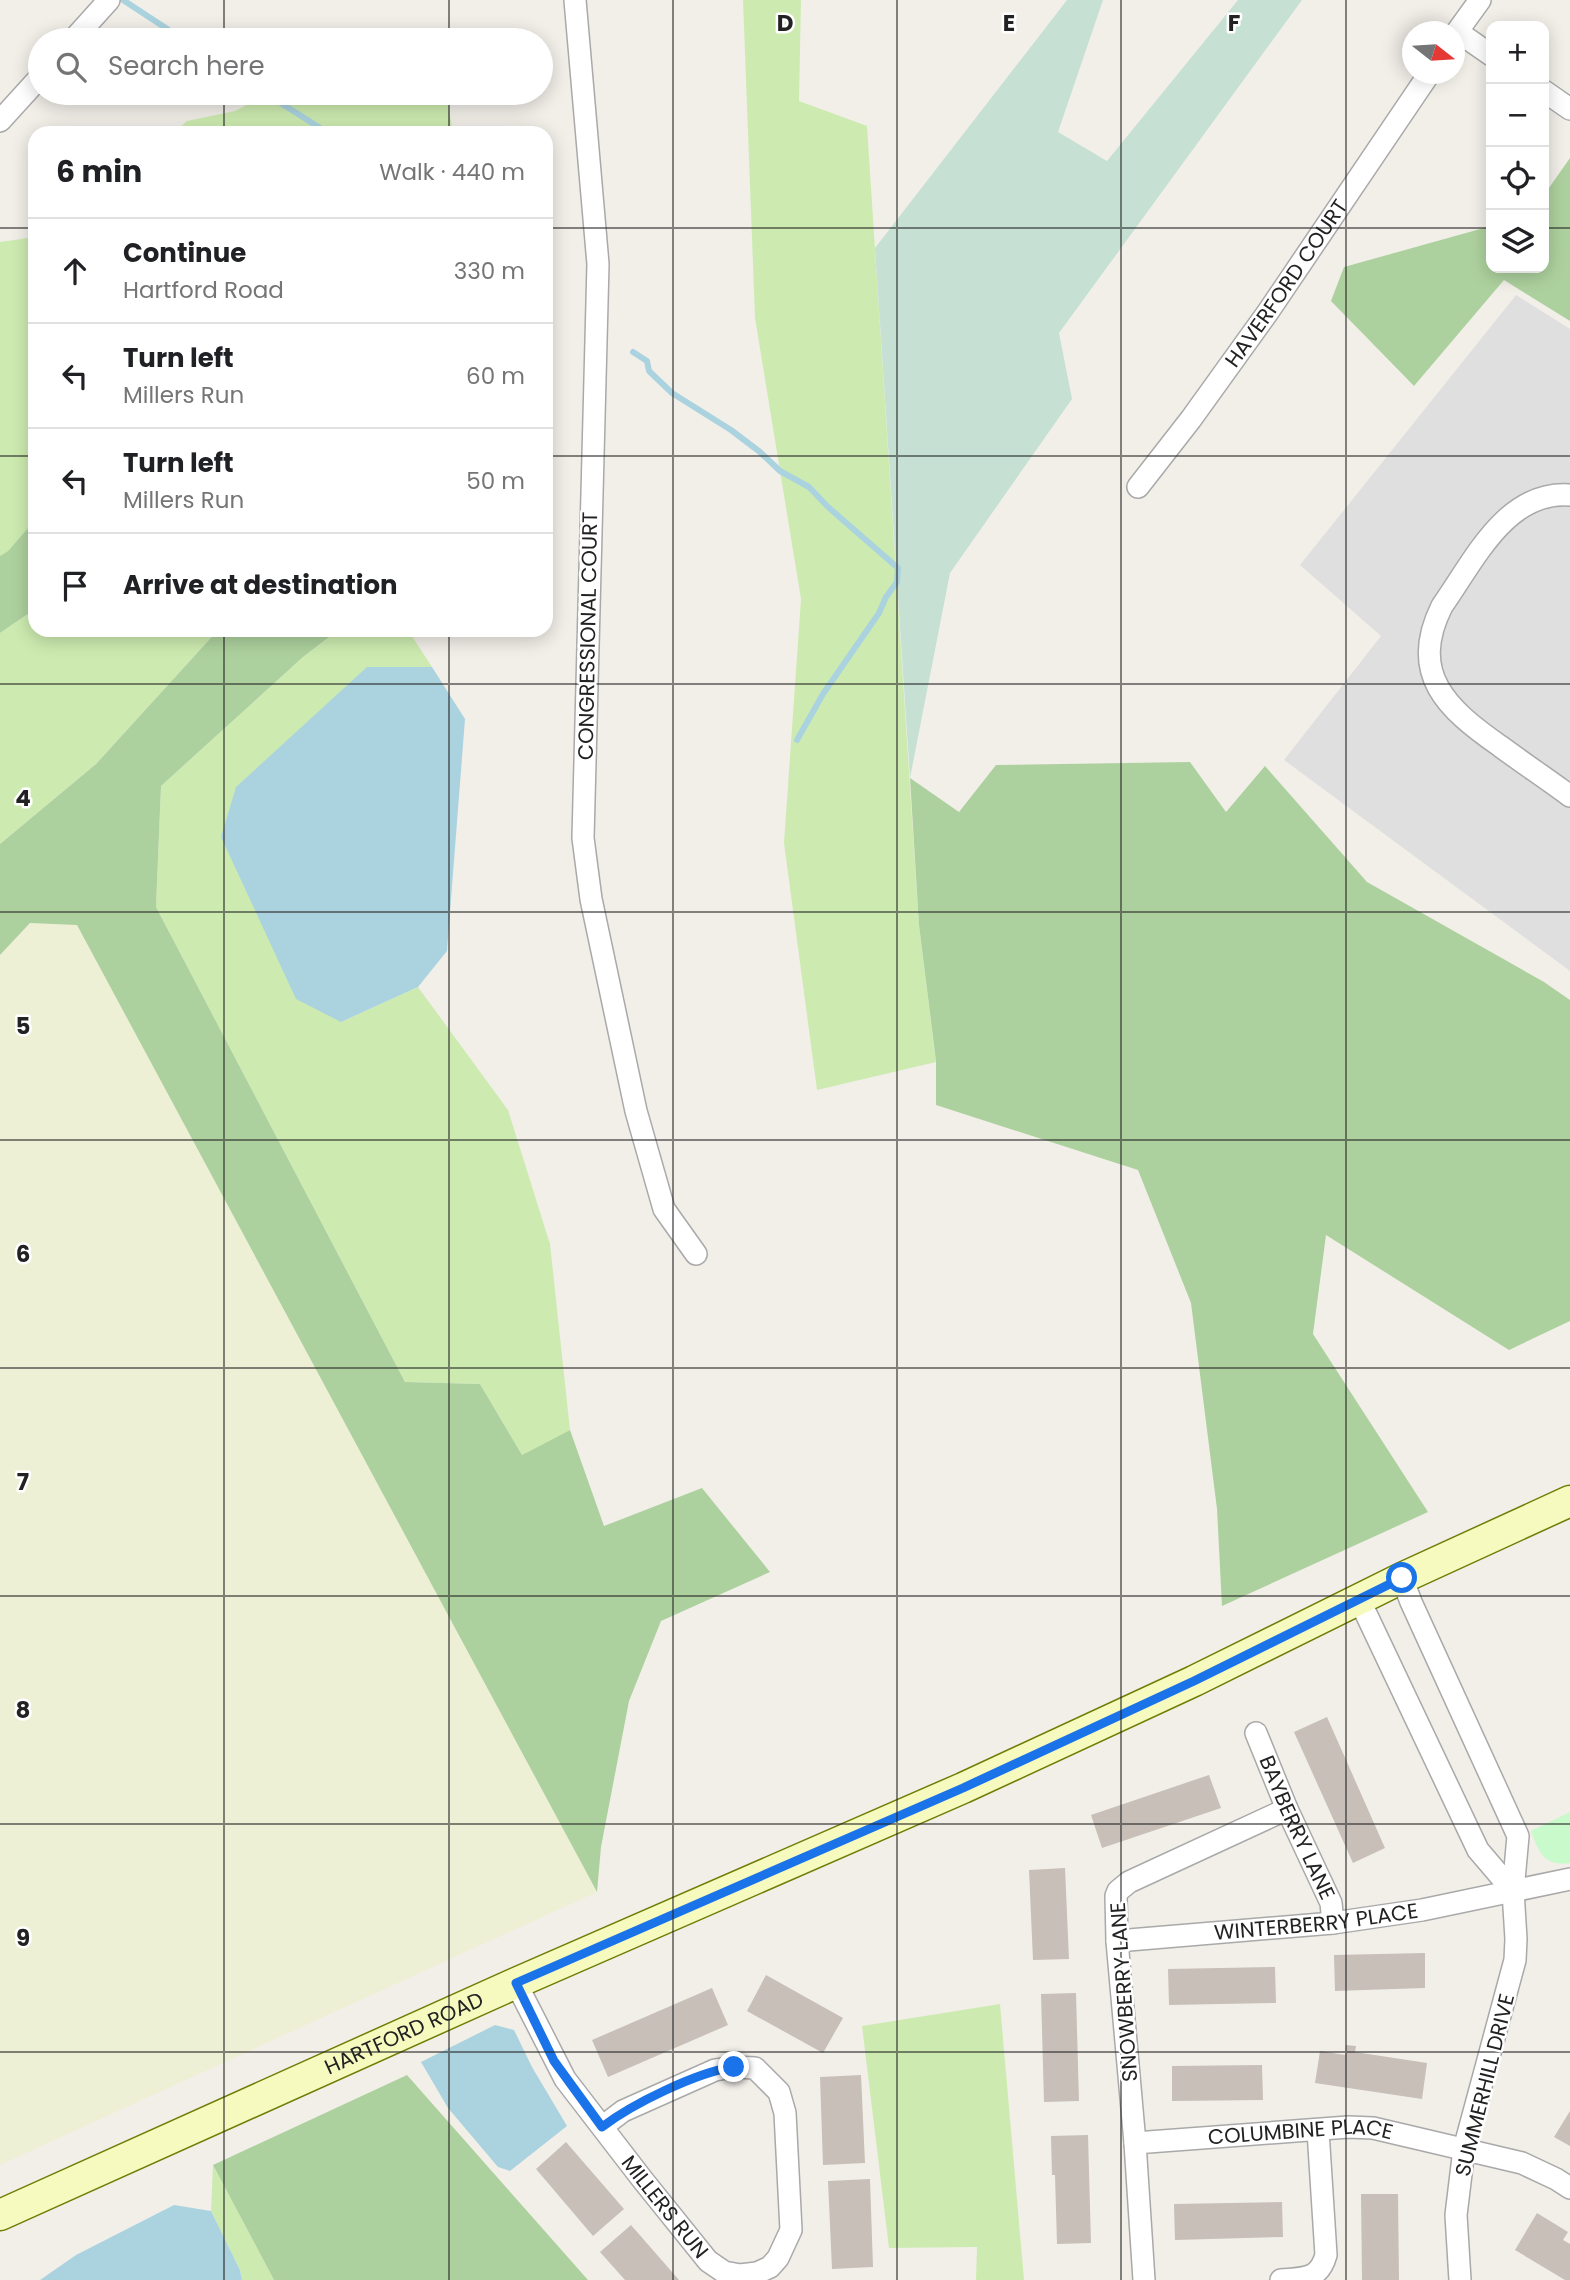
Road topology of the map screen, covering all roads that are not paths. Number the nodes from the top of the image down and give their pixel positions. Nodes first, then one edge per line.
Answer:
1 (109, 0) edge
2 (575, 0) edge
3 (1480, 0) edge
4 (1465, 21) edge
5 (84, 28) edge
6 (1465, 39) edge
7 (1486, 52) edge
8 (1422, 84) edge
9 (28, 90) edge
10 (1549, 94) edge
11 (1570, 108) edge
12 (0, 121) edge
13 (1138, 487) dead end
14 (1570, 495) edge
15 (1570, 796) edge
16 (696, 1254) dead end
17 (1570, 1501) edge
18 (1402, 1578) junction
19 (1359, 1599) junction
20 (1256, 1733) dead end
21 (1287, 1809) junction
22 (1570, 1879) edge
23 (1513, 1891) junction
24 (1333, 1923) junction
25 (1117, 1941) junction
26 (516, 1983) junction
27 (602, 2127) junction
28 (1318, 2131) junction
29 (1135, 2143) junction
30 (1464, 2149) junction
31 (1570, 2188) edge
32 (0, 2215) edge
33 (1144, 2280) edge
34 (1281, 2280) edge
35 (1460, 2280) edge

1 - 5 street
2 - 16 street, CONGRESSIONAL COURT
3 - 4 street
6 - 7 street
8 - 13 street, HAVERFORD COURT
9 - 12 street
10 - 11 street
14 - 15 street
17 - 18 main road, HARTFORD ROAD
18 - 19 main road, HARTFORD ROAD
18 - 23 street, SUMMERHILL DRIVE
19 - 23 street
19 - 26 main road, HARTFORD ROAD
20 - 21 street, BAYBERRY LANE
21 - 24 street, BAYBERRY LANE
21 - 25 street, SNOWBERRY LANE
22 - 23 street
23 - 24 street, WINTERBERRY PLACE
23 - 30 street, SUMMERHILL DRIVE
24 - 25 street, WINTERBERRY PLACE
25 - 29 street, SNOWBERRY LANE
26 - 27 street, MILLERS RUN
26 - 32 main road, HARTFORD ROAD
27 - 27 street, MILLERS RUN
28 - 29 street, COLUMBINE PLACE
28 - 30 street, COLUMBINE PLACE
28 - 34 street
29 - 33 street, SNOWBERRY LANE
30 - 31 street, COLUMBINE PLACE
30 - 35 street, SUMMERHILL DRIVE

